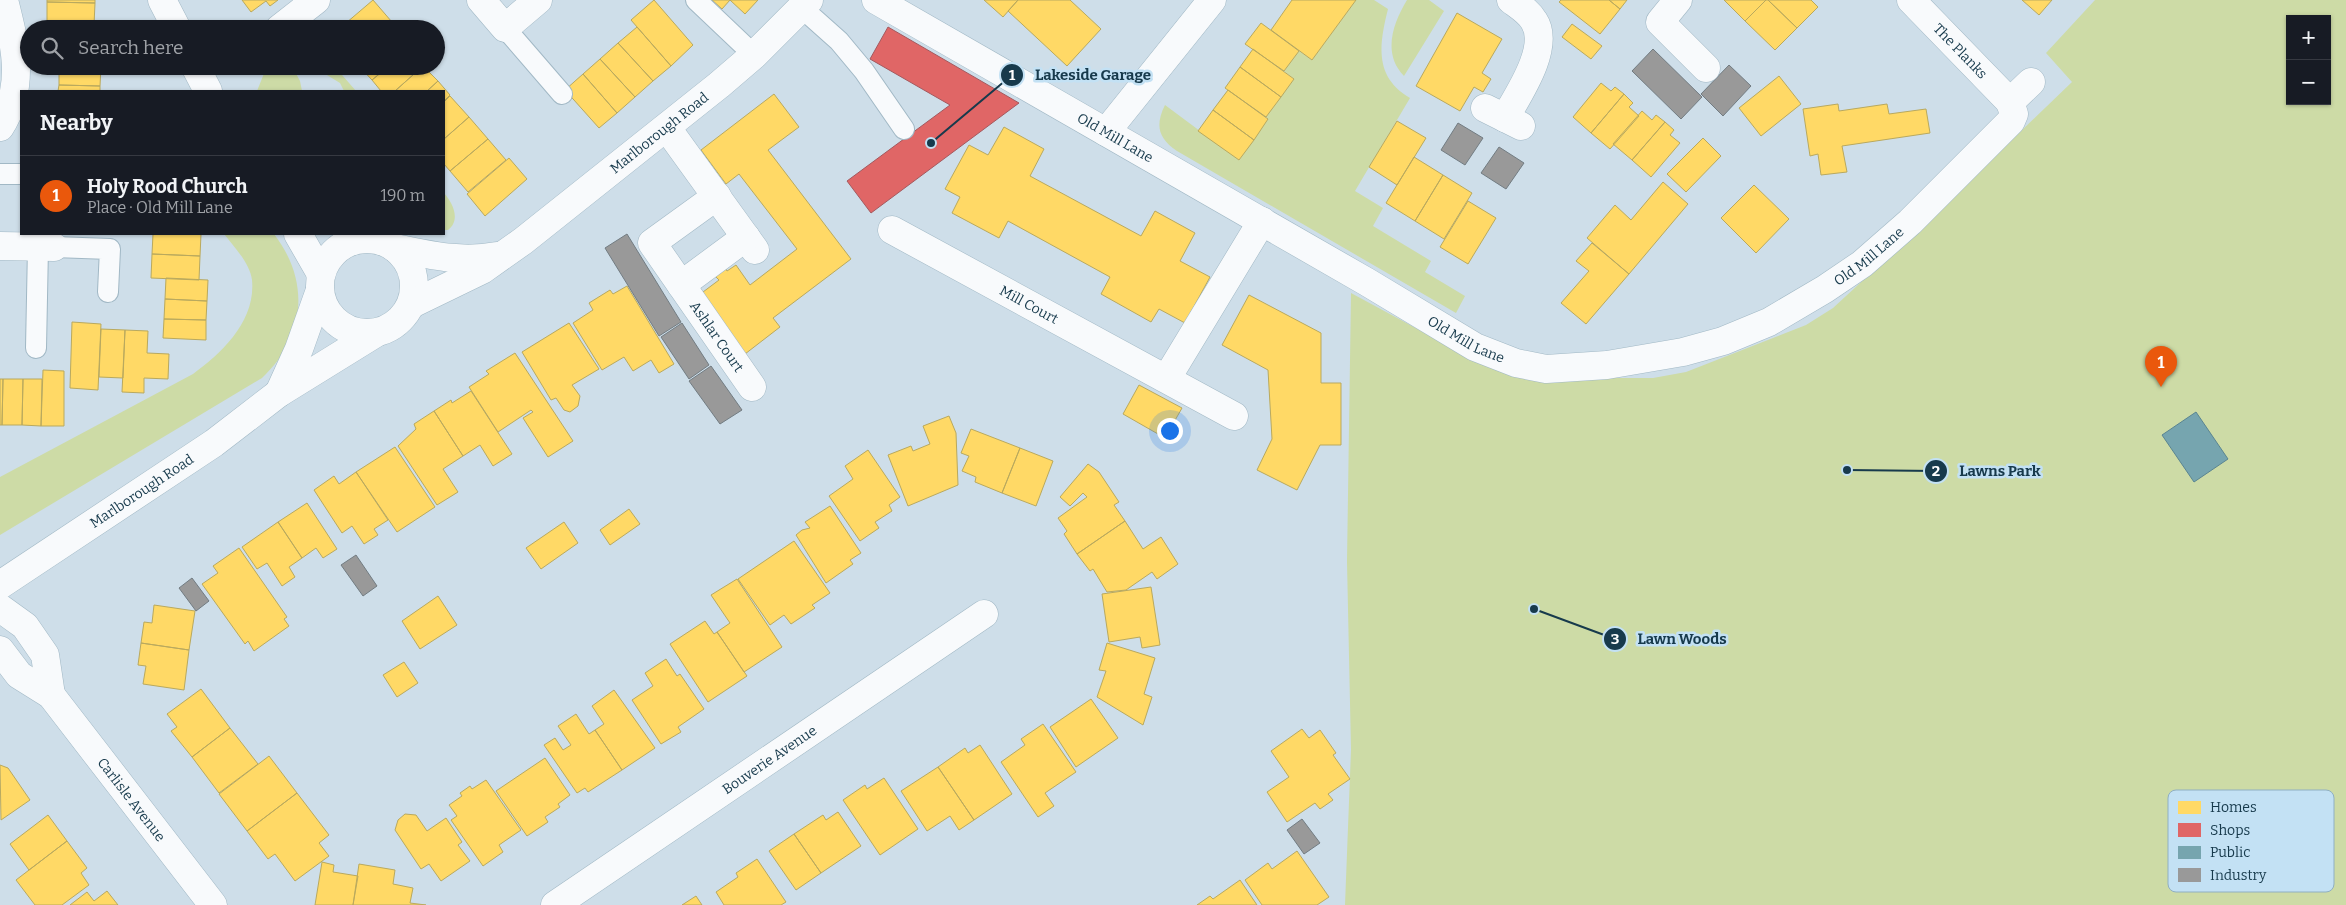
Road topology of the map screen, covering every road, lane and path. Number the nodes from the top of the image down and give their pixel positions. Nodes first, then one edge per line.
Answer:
1 (4, 0) edge
2 (162, 0) edge
3 (316, 0) edge
4 (481, 0) edge
5 (538, 0) edge
6 (696, 0) edge
7 (876, 0) edge
8 (1212, 0) edge
9 (1511, 0) edge
10 (1678, 0) edge
11 (1911, 0) edge
12 (805, 4) edge
13 (172, 20) edge
14 (290, 20) edge
15 (505, 28) junction
16 (754, 55) junction
17 (1706, 68) dead end
18 (2031, 82) dead end
19 (562, 94) dead end
20 (2010, 102) junction
21 (1503, 118) dead end
22 (0, 127) edge
23 (667, 128) junction
24 (904, 129) dead end
25 (1106, 132) junction
26 (0, 174) edge
27 (20, 174) edge
28 (717, 196) junction
29 (1262, 221) junction
30 (892, 230) dead end
31 (298, 235) edge
32 (378, 240) edge
33 (0, 246) edge
34 (46, 247) junction
35 (501, 256) junction
36 (320, 282) junction
37 (681, 285) junction
38 (108, 292) dead end
39 (412, 304) junction
40 (376, 333) junction
41 (36, 348) dead end
42 (1167, 378) junction
43 (752, 387) dead end
44 (279, 393) junction
45 (1234, 416) dead end
46 (0, 585) edge
47 (0, 608) edge
48 (984, 614) dead end
49 (0, 650) edge
50 (51, 695) junction
51 (213, 905) edge
52 (554, 905) edge

1 - 22 street
2 - 13 street
3 - 14 street
4 - 15 street
5 - 15 street
6 - 16 lane
7 - 25 street, Old Mill Lane
8 - 25 street
9 - 21 street
10 - 17 street
11 - 20 street, The Planks
12 - 16 street, Marlborough Road
12 - 24 lane
15 - 19 lane
16 - 23 street, Marlborough Road
18 - 20 street
20 - 29 street, Old Mill Lane
23 - 28 street
23 - 35 street, Marlborough Road
25 - 29 street, Old Mill Lane
26 - 27 lane
28 - 37 street, Ashlar Court
28 - 37 street
29 - 42 street
30 - 42 street, Mill Court
31 - 36 street
32 - 35 street, Marlborough Road
32 - 36 street
32 - 39 street
33 - 34 street
34 - 38 lane
34 - 41 lane
35 - 39 street, Marlborough Road
36 - 40 street
36 - 44 street, Marlborough Road
37 - 43 street, Ashlar Court
39 - 40 street
40 - 44 street, Marlborough Road
42 - 45 street, Mill Court
44 - 46 street, Marlborough Road
47 - 50 street, Carlisle Avenue
48 - 52 street, Bouverie Avenue
49 - 50 street, Carlisle Avenue
50 - 51 street, Carlisle Avenue

